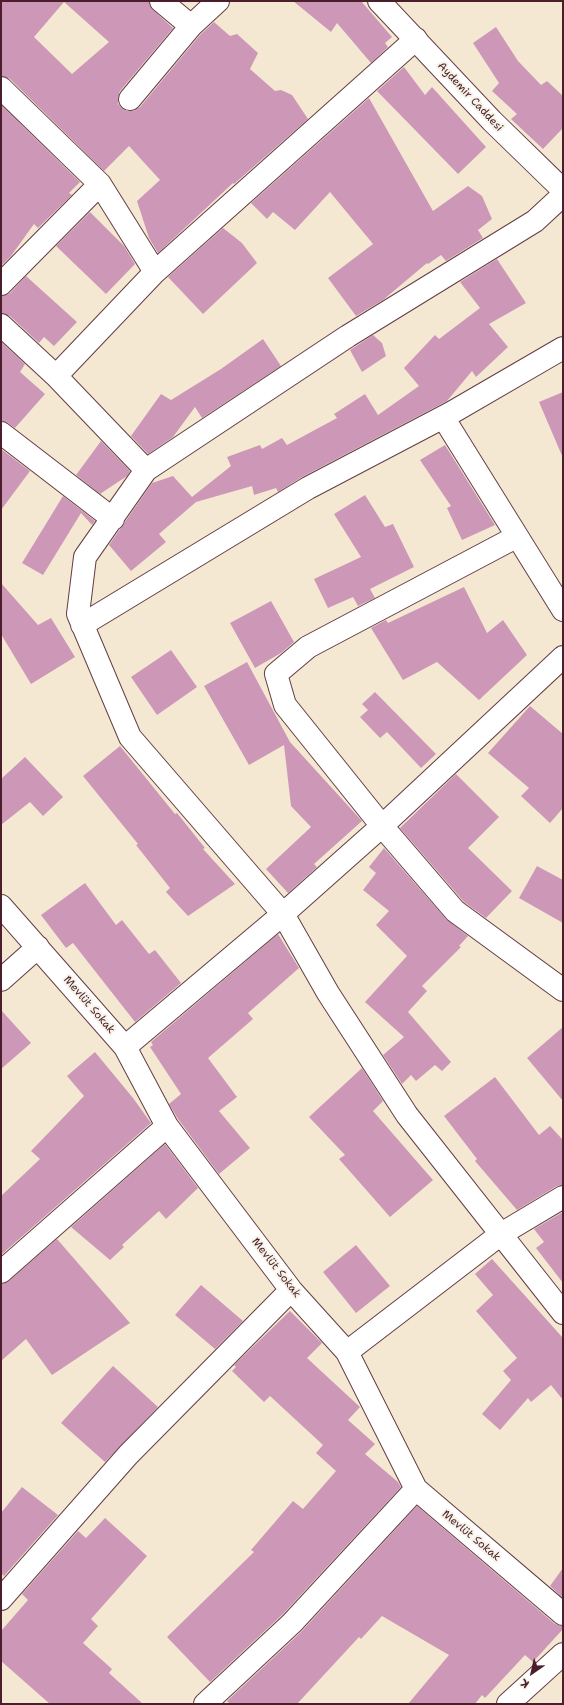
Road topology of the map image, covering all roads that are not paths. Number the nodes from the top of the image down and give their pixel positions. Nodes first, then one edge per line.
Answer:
1 (161, 1) edge
2 (218, 1) edge
3 (379, 1) edge
4 (191, 26) junction
5 (416, 39) junction
6 (1, 88) edge
7 (130, 99) dead end
8 (100, 184) junction
9 (563, 190) edge
10 (563, 195) edge
11 (155, 272) junction
12 (1, 284) edge
13 (1, 325) edge
14 (563, 348) edge
15 (56, 376) junction
16 (443, 416) junction
17 (1, 433) edge
18 (146, 470) junction
19 (112, 519) junction
20 (516, 537) junction
21 (563, 610) edge
22 (82, 625) junction
23 (563, 657) edge
24 (382, 826) junction
25 (1, 906) edge
26 (283, 914) junction
27 (38, 948) junction
28 (1, 980) edge
29 (563, 990) edge
30 (125, 1047) junction
31 (168, 1126) junction
32 (563, 1197) edge
33 (500, 1234) junction
34 (1, 1272) edge
35 (291, 1290) junction
36 (563, 1313) edge
37 (347, 1352) junction
38 (416, 1489) junction
39 (1, 1599) edge
40 (563, 1614) edge
41 (563, 1654) edge
42 (205, 1704) edge
43 (508, 1704) edge

1 - 4 street
2 - 4 street
3 - 5 street, Aydemir Caddesi
4 - 7 street
5 - 9 street, Aydemir Caddesi
5 - 11 street
6 - 8 street
8 - 11 street
8 - 12 street
10 - 18 street
11 - 15 street
13 - 15 street
14 - 16 street
15 - 18 street
16 - 20 street
16 - 22 street
17 - 19 street
18 - 19 street
19 - 22 street
20 - 21 street
20 - 24 street
22 - 26 street
23 - 24 street
24 - 26 street
24 - 29 street
25 - 27 street, Mevlüt Sokak
26 - 30 street
26 - 33 street
27 - 28 street
27 - 30 street, Mevlüt Sokak
30 - 31 street, Mevlüt Sokak
31 - 34 street
31 - 35 street, Mevlüt Sokak
32 - 33 street
33 - 36 street
33 - 37 street
35 - 37 street, Mevlüt Sokak
35 - 39 street
37 - 38 street, Mevlüt Sokak
38 - 40 street, Mevlüt Sokak
38 - 42 street
41 - 43 street

